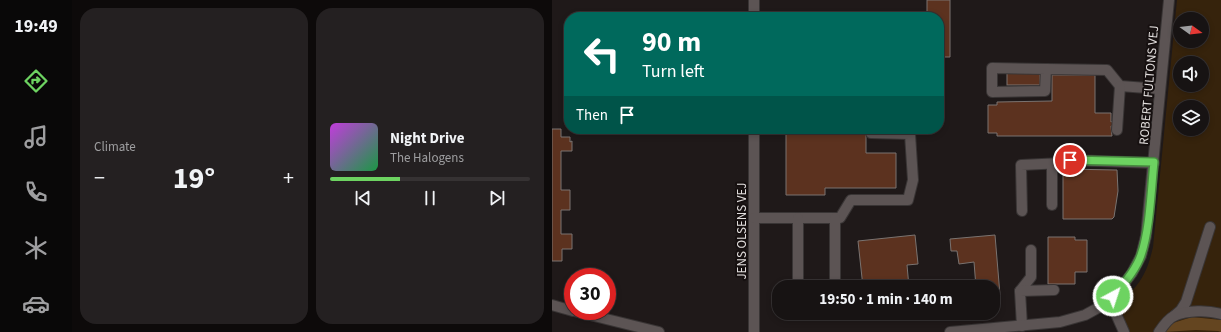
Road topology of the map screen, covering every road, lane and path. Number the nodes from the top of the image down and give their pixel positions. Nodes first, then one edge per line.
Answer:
1 (754, 0) edge
2 (1169, 0) edge
3 (754, 12) edge
4 (1046, 69) junction
5 (1120, 86) junction
6 (1160, 89) junction
7 (1117, 130) dead end
8 (754, 134) edge
9 (910, 134) edge
10 (1154, 162) junction
11 (1052, 164) junction
12 (1052, 205) dead end
13 (1022, 210) dead end
14 (754, 218) junction
15 (798, 218) junction
16 (835, 218) junction
17 (1210, 227) dead end
18 (1031, 250) dead end
19 (798, 280) edge
20 (835, 280) edge
21 (1054, 290) dead end
22 (1020, 291) junction
23 (1107, 303) junction
24 (552, 306) edge
25 (564, 309) edge
26 (1221, 314) edge
27 (1174, 316) junction
28 (610, 320) edge
29 (1022, 326) junction
30 (1004, 330) edge
31 (659, 332) edge
32 (754, 332) edge
33 (950, 332) edge
34 (1124, 332) edge
35 (1159, 332) edge

1 - 3 street
2 - 6 street, ROBERT FULTONS VEJ
4 - 4 street
4 - 5 street
5 - 6 street
5 - 7 street
6 - 10 street, ROBERT FULTONS VEJ
8 - 14 street, JENS OLSENS VEJ
9 - 16 street
10 - 11 street
10 - 23 street, ROBERT FULTONS VEJ
11 - 12 street
11 - 13 street
14 - 15 street
14 - 32 street, JENS OLSENS VEJ
15 - 16 street
15 - 19 street
16 - 20 street
17 - 27 street
18 - 22 street
21 - 22 street
22 - 29 street
23 - 29 street, ROBERT FULTONS VEJ
23 - 34 street
24 - 25 street
26 - 27 street
27 - 35 street
28 - 31 street
29 - 30 street, ROBERT FULTONS VEJ
30 - 33 street, ROBERT FULTONS VEJ

